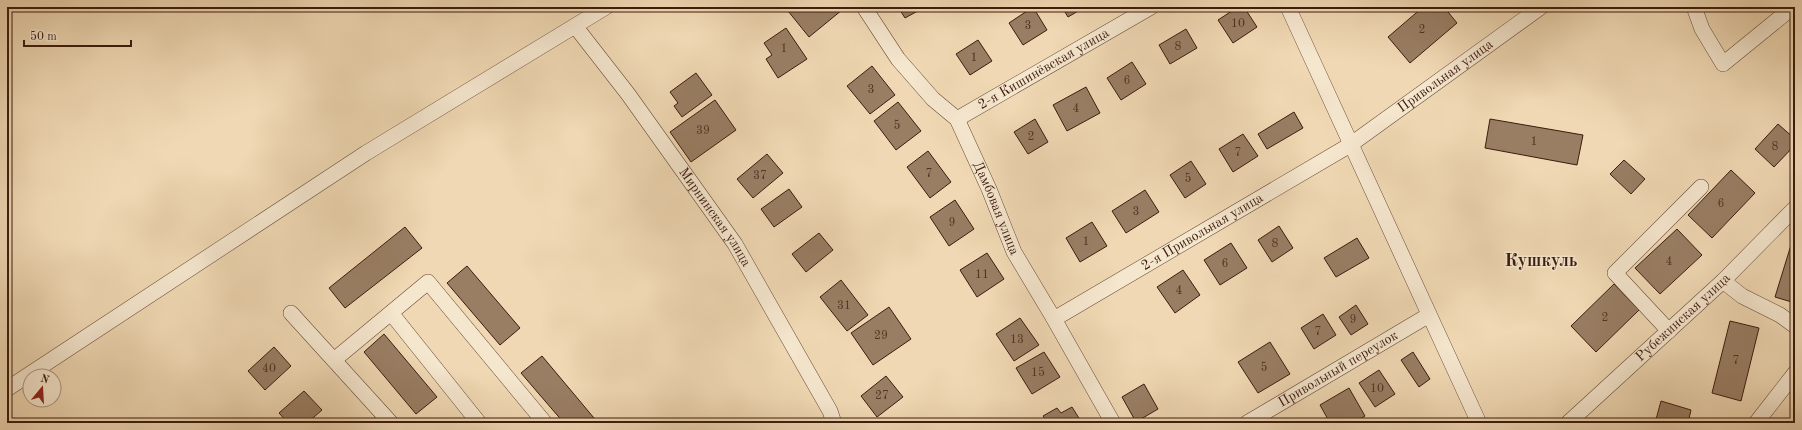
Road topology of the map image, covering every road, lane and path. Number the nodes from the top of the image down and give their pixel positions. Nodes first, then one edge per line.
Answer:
1 (606, 7) edge
2 (864, 7) edge
3 (1151, 7) edge
4 (1288, 7) edge
5 (1541, 7) edge
6 (1694, 7) edge
7 (1793, 7) edge
8 (575, 26) junction
9 (957, 119) junction
10 (1350, 145) junction
11 (1701, 187) dead end
12 (1795, 208) edge
13 (1723, 281) junction
14 (291, 313) dead end
15 (391, 313) junction
16 (1429, 315) junction
17 (1054, 319) junction
18 (1795, 326) edge
19 (1669, 331) junction
20 (334, 360) junction
21 (1795, 372) edge
22 (7, 389) edge
23 (391, 423) edge
24 (480, 423) edge
25 (545, 423) edge
26 (834, 423) edge
27 (1113, 423) edge
28 (1247, 423) edge
29 (1479, 423) edge
30 (1568, 423) edge
31 (1756, 423) edge

1 - 8 street
2 - 9 street, Дамбовая улица
3 - 9 street, 2-я Кишинёвская улица
4 - 10 street
5 - 10 street, Привольная улица
6 - 7 street
8 - 22 street
8 - 26 street, Мирнинская улица
9 - 17 street, Дамбовая улица
10 - 16 street
10 - 17 street, 2-я Привольная улица
11 - 19 street
12 - 13 street, Рубежинская улица
13 - 18 street
13 - 19 street, Рубежинская улица
14 - 20 street
15 - 20 street
15 - 24 street
15 - 25 street
16 - 28 street, Привольный переулок
16 - 29 street
17 - 27 street, Дамбовая улица
19 - 30 street, Рубежинская улица
20 - 23 street
21 - 31 street

